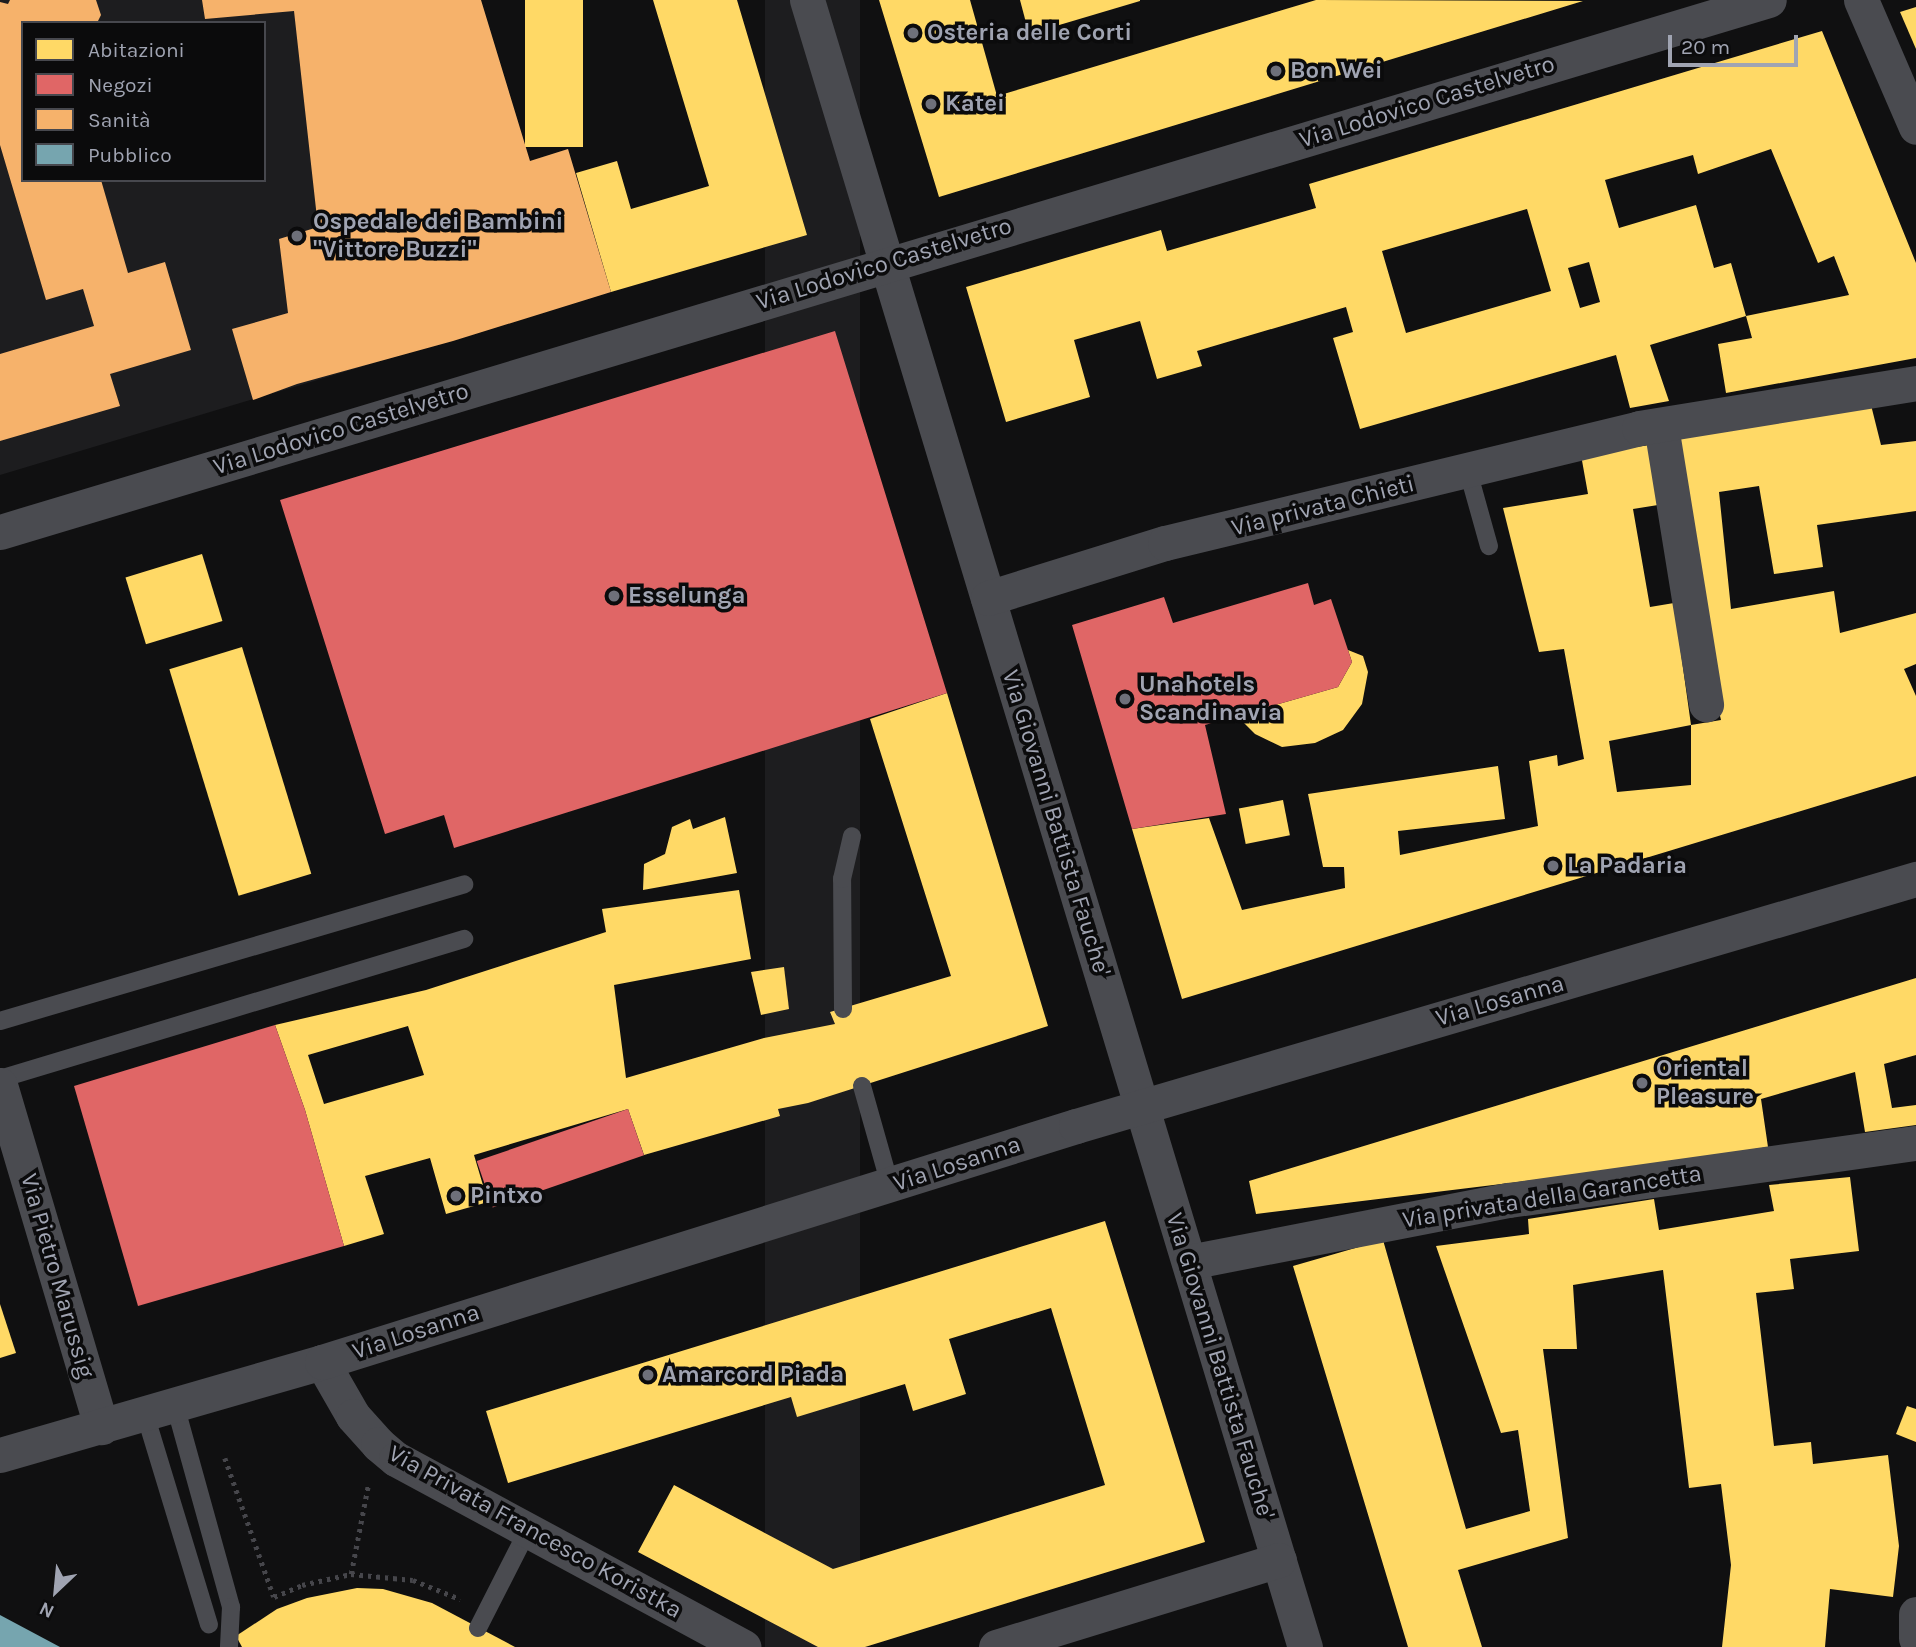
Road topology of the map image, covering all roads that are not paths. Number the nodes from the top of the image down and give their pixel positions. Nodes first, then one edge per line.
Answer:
1 (807, 0) edge
2 (1769, 0) edge
3 (1861, 0) edge
4 (1916, 127) edge
5 (887, 264) junction
6 (1916, 383) edge
7 (1661, 426) junction
8 (1468, 471) junction
9 (0, 532) edge
10 (1489, 546) dead end
11 (988, 598) junction
12 (1706, 704) dead end
13 (852, 836) dead end
14 (1916, 879) edge
15 (464, 884) dead end
16 (464, 939) dead end
17 (842, 1009) dead end
18 (0, 1021) edge
19 (0, 1079) edge
20 (0, 1085) edge
21 (862, 1086) dead end
22 (1142, 1107) junction
23 (1916, 1143) edge
24 (890, 1185) junction
25 (1189, 1262) junction
26 (322, 1362) junction
27 (160, 1409) junction
28 (102, 1427) junction
29 (0, 1455) edge
30 (527, 1530) junction
31 (1279, 1560) junction
32 (1916, 1614) edge
33 (209, 1624) dead end
34 (478, 1628) dead end
35 (1916, 1638) edge
36 (229, 1647) edge
37 (743, 1647) edge
38 (996, 1647) edge
39 (1305, 1647) edge

1 - 5 street, Via Giovanni Battista Fauche'
2 - 5 street, Via Lodovico Castelvetro
3 - 4 street
5 - 9 street, Via Lodovico Castelvetro
5 - 11 street, Via Giovanni Battista Fauche'
6 - 7 street, Via privata Chieti
7 - 8 street, Via privata Chieti
7 - 12 street
8 - 10 lane
8 - 11 street, Via privata Chieti
11 - 22 street, Via Giovanni Battista Fauche'
13 - 17 lane
14 - 22 street, Via Losanna
15 - 18 lane
16 - 19 lane
20 - 28 street, Via Pietro Marussig
21 - 24 lane
22 - 24 street, Via Losanna
22 - 25 street, Via Giovanni Battista Fauche'
23 - 25 street, Via privata della Garancetta
24 - 26 street, Via Losanna
25 - 31 street, Via Giovanni Battista Fauche'
26 - 27 street, Via Losanna
26 - 30 street, Via Privata Francesco Koristka
27 - 28 street, Via Losanna
27 - 33 lane
27 - 36 lane
28 - 29 street, Via Losanna
30 - 34 lane
30 - 37 street, Via Privata Francesco Koristka
31 - 38 street
31 - 39 street, Via Giovanni Battista Fauche'
32 - 35 street

